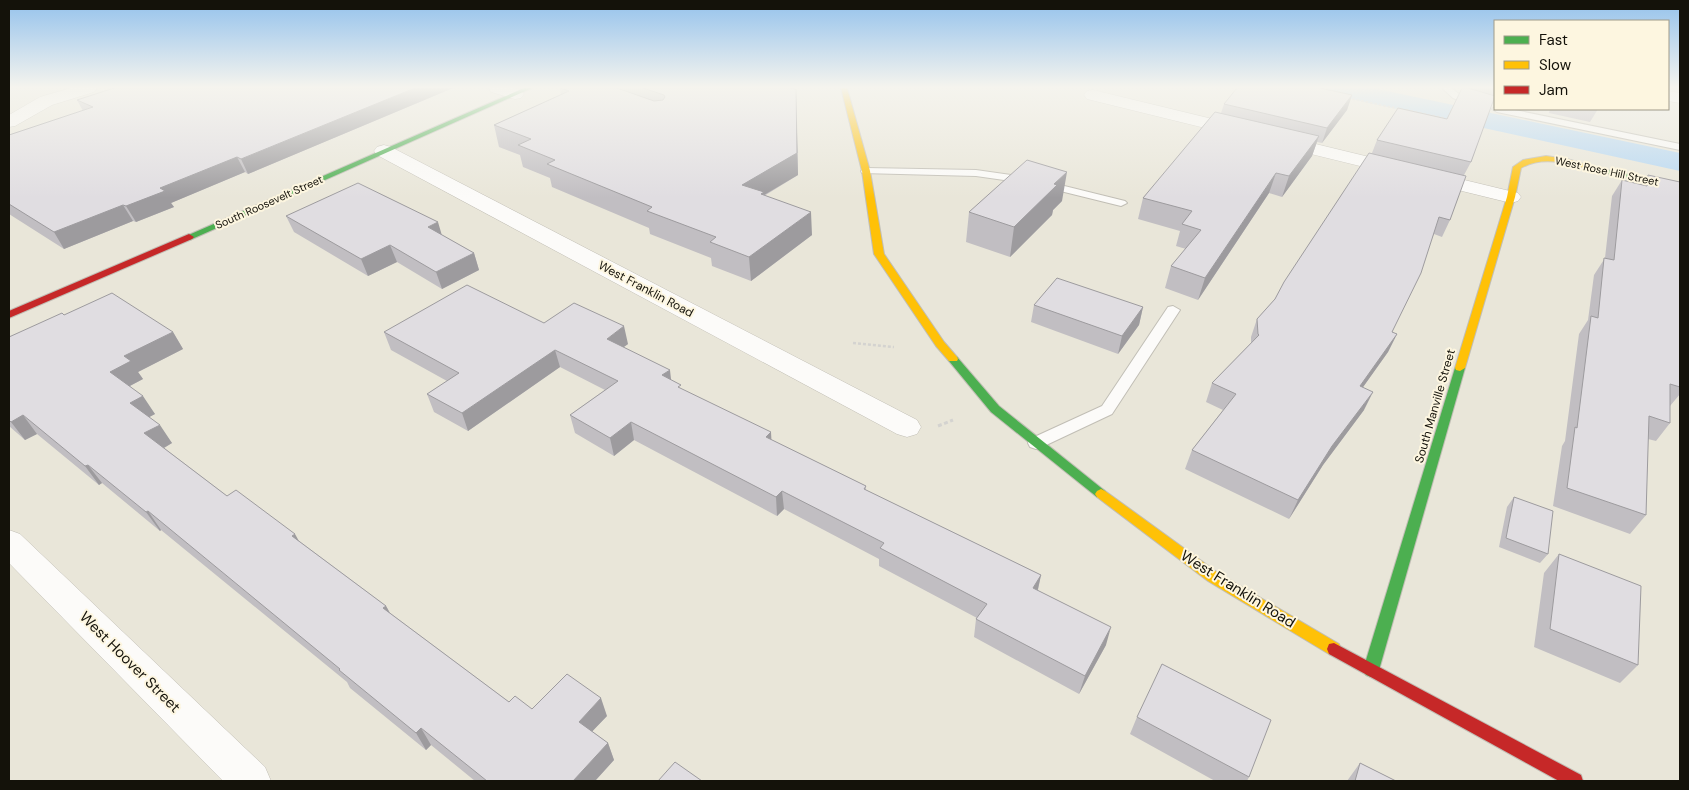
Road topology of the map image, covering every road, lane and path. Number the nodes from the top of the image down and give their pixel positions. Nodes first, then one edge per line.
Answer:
1 (444, 125) edge
2 (854, 125) edge
3 (1215, 125) edge
4 (1576, 125) edge
5 (1680, 147) edge
6 (384, 151) junction
7 (1534, 158) joint
8 (866, 171) junction
9 (1680, 187) edge
10 (1511, 197) junction
11 (1121, 203) dead end
12 (1173, 310) dead end
13 (9, 315) edge
14 (853, 343) dead end
15 (894, 347) dead end
16 (953, 420) dead end
17 (908, 426) dead end
18 (931, 429) dead end
19 (1036, 443) junction
20 (9, 543) edge
21 (1371, 670) junction
22 (251, 781) edge
23 (1575, 781) edge

1 - 6 street, South Roosevelt Street
2 - 8 street
3 - 10 street
4 - 5 lane
6 - 13 street, South Roosevelt Street
6 - 17 street, West Franklin Road
7 - 9 street, West Rose Hill Street
7 - 10 street, South Manville Street
8 - 11 lane
8 - 19 street, West Franklin Road
10 - 21 street, South Manville Street
12 - 19 lane
14 - 15 path
16 - 18 path
19 - 21 street, West Franklin Road
20 - 22 street, West Hoover Street
21 - 23 street, West Franklin Road

